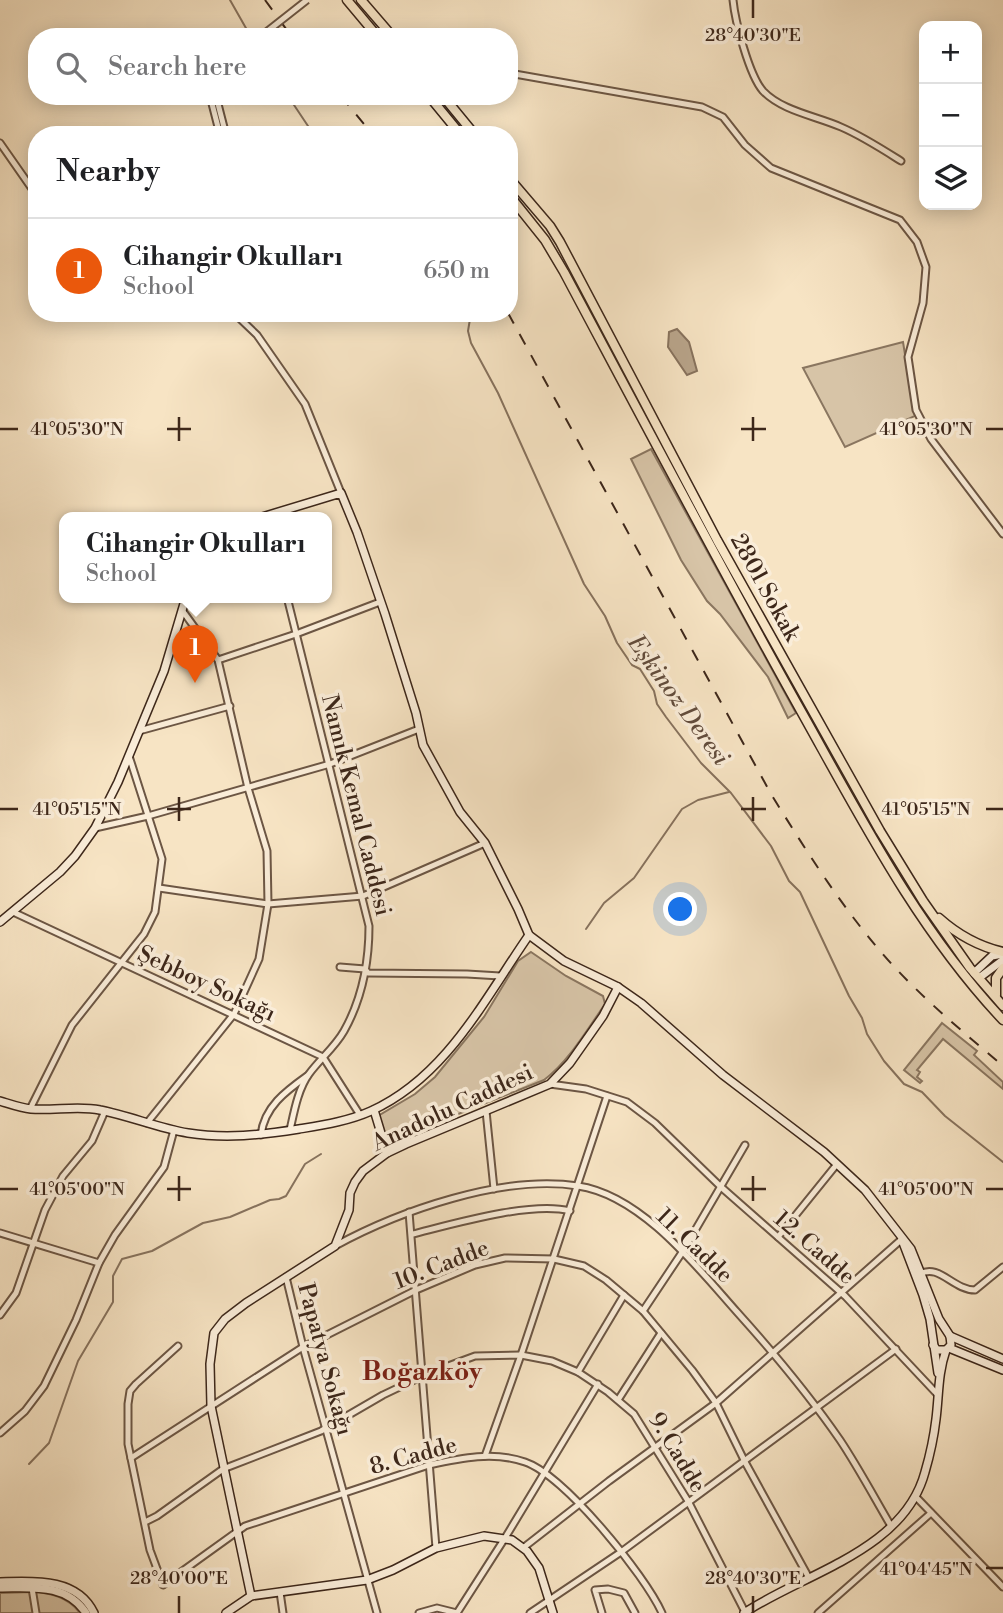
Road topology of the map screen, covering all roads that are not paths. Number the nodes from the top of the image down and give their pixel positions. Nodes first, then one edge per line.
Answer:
1 (307, 0) edge
2 (345, 0) edge
3 (361, 0) edge
4 (733, 0) edge
5 (271, 28) edge
6 (371, 28) edge
7 (385, 28) edge
8 (518, 75) edge
9 (212, 105) edge
10 (218, 105) edge
11 (436, 105) edge
12 (450, 105) edge
13 (218, 126) edge
14 (224, 126) edge
15 (454, 126) edge
16 (468, 126) edge
17 (0, 143) edge
18 (901, 161) dead end
19 (28, 183) edge
20 (518, 189) edge
21 (518, 207) edge
22 (243, 322) edge
23 (341, 494) junction
24 (279, 512) edge
25 (1003, 534) edge
26 (380, 602) junction
27 (184, 603) edge
28 (288, 603) edge
29 (182, 610) junction
30 (296, 634) junction
31 (218, 660) junction
32 (230, 706) junction
33 (419, 729) junction
34 (139, 730) junction
35 (129, 756) junction
36 (330, 764) junction
37 (248, 788) junction
38 (148, 816) junction
39 (95, 828) junction
40 (485, 843) junction
41 (159, 888) junction
42 (363, 896) junction
43 (268, 904) junction
44 (928, 909) junction
45 (13, 912) junction
46 (0, 922) edge
47 (528, 935) junction
48 (1003, 953) edge
49 (1003, 960) edge
50 (122, 963) junction
51 (340, 967) dead end
52 (1003, 968) edge
53 (365, 969) junction
54 (500, 976) junction
55 (975, 978) junction
56 (618, 987) junction
57 (1001, 1004) edge
58 (234, 1014) junction
59 (1003, 1020) edge
60 (323, 1057) junction
61 (307, 1076) junction
62 (550, 1084) junction
63 (607, 1096) junction
64 (0, 1101) edge
65 (30, 1108) junction
66 (374, 1110) junction
67 (105, 1111) junction
68 (486, 1111) junction
69 (360, 1115) junction
70 (147, 1123) junction
71 (174, 1130) junction
72 (290, 1130) junction
73 (261, 1135) junction
74 (745, 1145) dead end
75 (387, 1153) junction
76 (837, 1164) junction
77 (578, 1185) junction
78 (721, 1187) junction
79 (494, 1189) junction
80 (570, 1211) junction
81 (409, 1212) junction
82 (0, 1234) edge
83 (413, 1234) junction
84 (778, 1237) junction
85 (902, 1239) junction
86 (32, 1243) junction
87 (335, 1246) junction
88 (683, 1251) junction
89 (554, 1259) junction
90 (99, 1264) junction
91 (1003, 1267) edge
92 (919, 1275) junction
93 (286, 1277) junction
94 (416, 1290) junction
95 (842, 1294) junction
96 (624, 1295) junction
97 (643, 1311) junction
98 (0, 1315) edge
99 (661, 1333) junction
100 (949, 1335) junction
101 (933, 1342) junction
102 (178, 1346) dead end
103 (303, 1347) junction
104 (896, 1349) junction
105 (947, 1349) junction
106 (774, 1354) junction
107 (521, 1355) junction
108 (1003, 1359) edge
109 (1003, 1370) edge
110 (578, 1372) junction
111 (423, 1376) junction
112 (939, 1377) junction
113 (598, 1384) junction
114 (938, 1396) junction
115 (618, 1400) junction
116 (716, 1403) junction
117 (211, 1406) junction
118 (815, 1409) junction
119 (326, 1428) junction
120 (0, 1433) edge
121 (657, 1448) junction
122 (485, 1456) junction
123 (131, 1458) junction
124 (745, 1462) junction
125 (429, 1465) junction
126 (223, 1469) junction
127 (544, 1472) junction
128 (343, 1493) junction
129 (916, 1497) junction
130 (688, 1502) junction
131 (579, 1504) junction
132 (931, 1513) junction
133 (145, 1522) junction
134 (891, 1526) junction
135 (238, 1531) junction
136 (505, 1538) junction
137 (436, 1548) junction
138 (523, 1548) junction
139 (621, 1552) junction
140 (809, 1578) junction
141 (367, 1580) junction
142 (0, 1582) edge
143 (1003, 1587) edge
144 (0, 1588) edge
145 (32, 1588) junction
146 (280, 1592) junction
147 (251, 1596) junction
148 (549, 1600) junction
149 (600, 1612) edge
150 (36, 1613) edge
151 (86, 1613) edge
152 (94, 1613) edge
153 (226, 1613) edge
154 (283, 1613) edge
155 (377, 1613) edge
156 (419, 1613) edge
157 (457, 1613) edge
158 (530, 1613) edge
159 (553, 1613) edge
160 (635, 1613) edge
161 (662, 1613) edge
162 (744, 1613) edge
163 (818, 1613) edge

1 - 5 street, bridge
2 - 6 main road
3 - 7 main road
4 - 18 street
8 - 25 street
9 - 13 street
10 - 14 street
11 - 15 main road
12 - 16 main road
17 - 19 street
20 - 44 main road, 2801 Sokak
21 - 55 main road, 2801 Sokak
22 - 23 street
23 - 24 street
23 - 26 street
26 - 30 street
26 - 33 street
27 - 29 street
28 - 30 street, Namık Kemal Caddesi
29 - 31 street
29 - 34 street
30 - 31 street
30 - 36 street, Namık Kemal Caddesi
31 - 32 street
32 - 34 street
32 - 37 street
33 - 36 street
33 - 40 street
34 - 35 street
35 - 38 street
35 - 39 street
36 - 37 street
36 - 42 street, Namık Kemal Caddesi
37 - 38 street
37 - 43 street
38 - 39 street
38 - 41 street
39 - 45 street
40 - 42 street
40 - 47 street
41 - 43 street
41 - 50 street
42 - 43 street
42 - 53 street, Namık Kemal Caddesi
43 - 58 street
44 - 48 main road
44 - 55 main road, 2801 Sokak
45 - 46 street
45 - 50 street, Şebboy Sokağı
47 - 54 street
47 - 56 street
48 - 55 street
49 - 55 street
50 - 58 street, Şebboy Sokağı
50 - 65 street
51 - 53 street
52 - 57 main road
53 - 54 street
53 - 60 street, Namık Kemal Caddesi
54 - 66 street
55 - 57 main road, 2801 Sokak
55 - 59 main road, 2801 Sokak
56 - 62 street, Anadolu Caddesi
56 - 76 street
58 - 60 street, Şebboy Sokağı
58 - 70 street
60 - 61 street, Namık Kemal Caddesi
60 - 69 street
61 - 72 street, Namık Kemal Caddesi
61 - 73 street
62 - 63 street, 12. Cadde
62 - 68 street, Anadolu Caddesi
63 - 77 street
63 - 78 street, 12. Cadde
64 - 65 street
65 - 67 street
66 - 69 street
66 - 75 street
67 - 70 street
67 - 86 street
68 - 75 street, Anadolu Caddesi
68 - 79 street
69 - 72 street
70 - 71 street
71 - 73 street
71 - 90 street
72 - 73 street
74 - 78 street
75 - 87 street, Anadolu Caddesi
76 - 84 street
76 - 85 street
77 - 79 street, 11. Cadde
77 - 80 street
77 - 88 street, 11. Cadde
78 - 84 street, 12. Cadde
78 - 88 street
79 - 81 street, 11. Cadde
80 - 83 street
80 - 89 street
81 - 83 street
81 - 87 street, 11. Cadde
82 - 86 street
83 - 94 street
84 - 95 street, 12. Cadde
85 - 92 street
85 - 95 street
86 - 90 street
86 - 98 street
87 - 93 street
88 - 97 street
88 - 106 street, 11. Cadde
89 - 94 street, 10. Cadde
89 - 96 street, 10. Cadde
89 - 107 street
90 - 120 street
91 - 92 street
92 - 100 street
92 - 101 street
93 - 103 street, Papatya Sokağı
93 - 117 street
94 - 103 street, 10. Cadde
94 - 111 street
95 - 104 street, 12. Cadde
95 - 106 street
96 - 97 street, 10. Cadde
96 - 110 street
97 - 99 street, 10. Cadde
99 - 115 street
99 - 116 street, 10. Cadde
100 - 101 street
100 - 105 street
100 - 108 street
101 - 105 street
101 - 112 street
102 - 123 street
103 - 117 street, 10. Cadde
103 - 119 street, Papatya Sokağı
104 - 114 street, 12. Cadde
104 - 118 street
105 - 109 street
105 - 112 street
106 - 116 street
106 - 118 street, 11. Cadde
107 - 110 street, 9. Cadde
107 - 111 street, 9. Cadde
107 - 122 street
110 - 113 street, 9. Cadde
111 - 119 street, 9. Cadde
111 - 125 street
112 - 114 street
113 - 115 street, 9. Cadde
113 - 127 street
114 - 129 street
115 - 121 street, 9. Cadde
116 - 121 street
116 - 124 street, 10. Cadde
117 - 123 street, 10. Cadde
117 - 126 street
118 - 124 street
118 - 134 street, 11. Cadde
119 - 126 street, 9. Cadde
119 - 128 street, Papatya Sokağı
121 - 130 street, 9. Cadde
121 - 131 street
122 - 125 street, 8. Cadde
122 - 127 street, 8. Cadde
123 - 133 street
124 - 130 street
124 - 140 street, 10. Cadde
125 - 128 street, 8. Cadde
125 - 137 street
126 - 133 street, 9. Cadde
126 - 135 street
127 - 131 street, 8. Cadde
127 - 136 street
128 - 135 street, 8. Cadde
128 - 141 street, Papatya Sokağı
129 - 132 street
129 - 134 street
130 - 139 street
130 - 162 street, 9. Cadde
131 - 138 street
131 - 139 street, 8. Cadde
132 - 143 street
132 - 163 street
133 - 135 street, 8. Cadde
134 - 140 street
135 - 147 street
136 - 137 street
136 - 138 street
136 - 157 street
137 - 141 street
138 - 148 street
139 - 148 street
139 - 161 street, 8. Cadde
140 - 162 street
141 - 146 street
141 - 155 street, Papatya Sokağı
142 - 152 street
144 - 145 street
145 - 150 street
145 - 151 street
146 - 147 street
146 - 154 street
147 - 153 street
148 - 158 street
148 - 159 street
149 - 160 street
156 - 157 street

